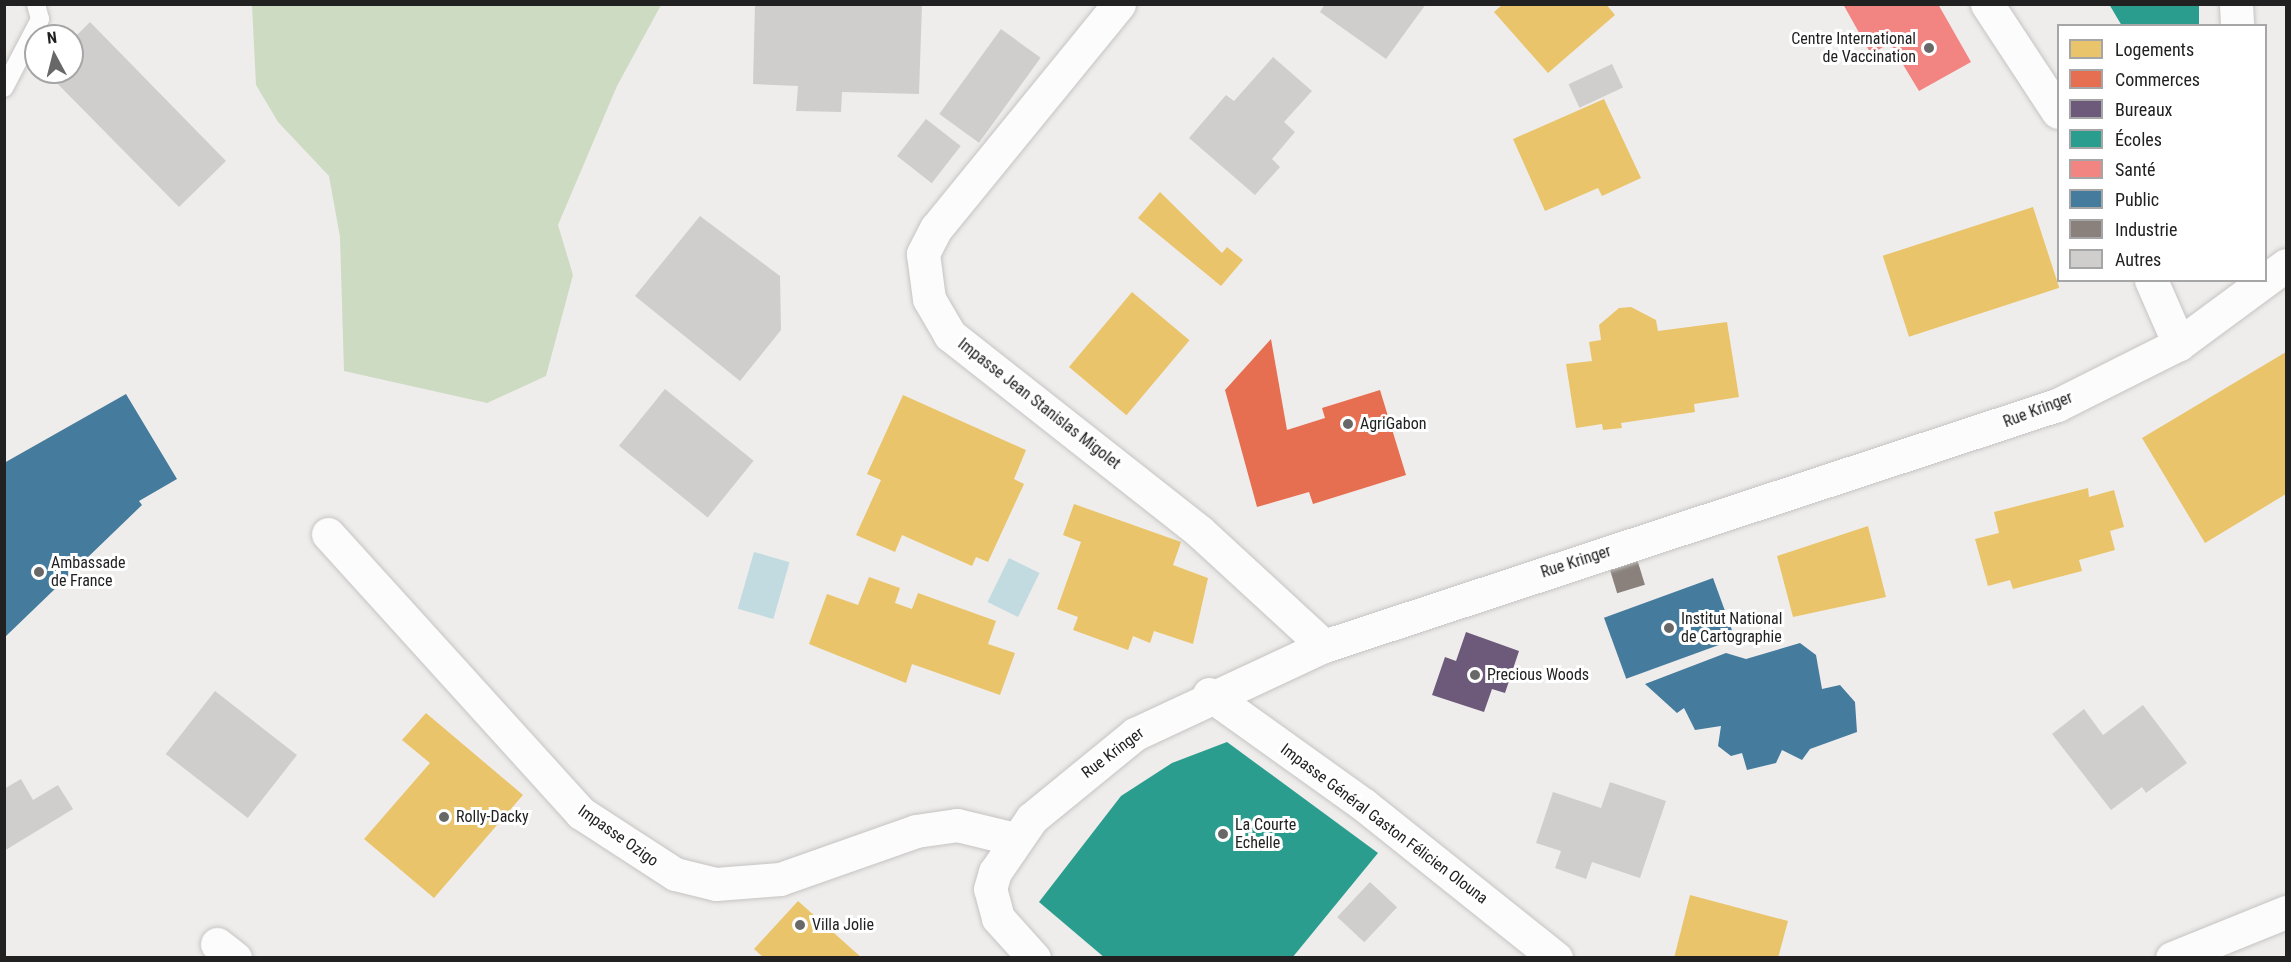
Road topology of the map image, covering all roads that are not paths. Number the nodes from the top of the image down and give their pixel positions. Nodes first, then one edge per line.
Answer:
1 (36, 4) edge
2 (1119, 4) edge
3 (1987, 4) edge
4 (2236, 4) edge
5 (2237, 24) edge
6 (4, 88) edge
7 (2057, 110) edge
8 (2286, 265) edge
9 (2267, 277) edge
10 (2152, 282) edge
11 (2249, 288) edge
12 (2179, 344) junction
13 (328, 534) dead end
14 (1324, 646) junction
15 (1209, 694) junction
16 (1015, 840) junction
17 (2286, 912) edge
18 (1034, 957) edge
19 (1556, 957) edge
20 (2172, 957) edge

1 - 6 lane
2 - 14 street, Impasse Jean Stanislas Migolet
3 - 7 street
4 - 5 street
8 - 9 street, Rue Kringer
10 - 12 street
11 - 12 street, Rue Kringer
12 - 14 street, Rue Kringer
13 - 16 street, Impasse Ozigo
14 - 15 street, Rue Kringer
15 - 16 street, Rue Kringer
15 - 19 street, Impasse Général Gaston Félicien Olouna
16 - 18 street, Rue Kringer
17 - 20 street

